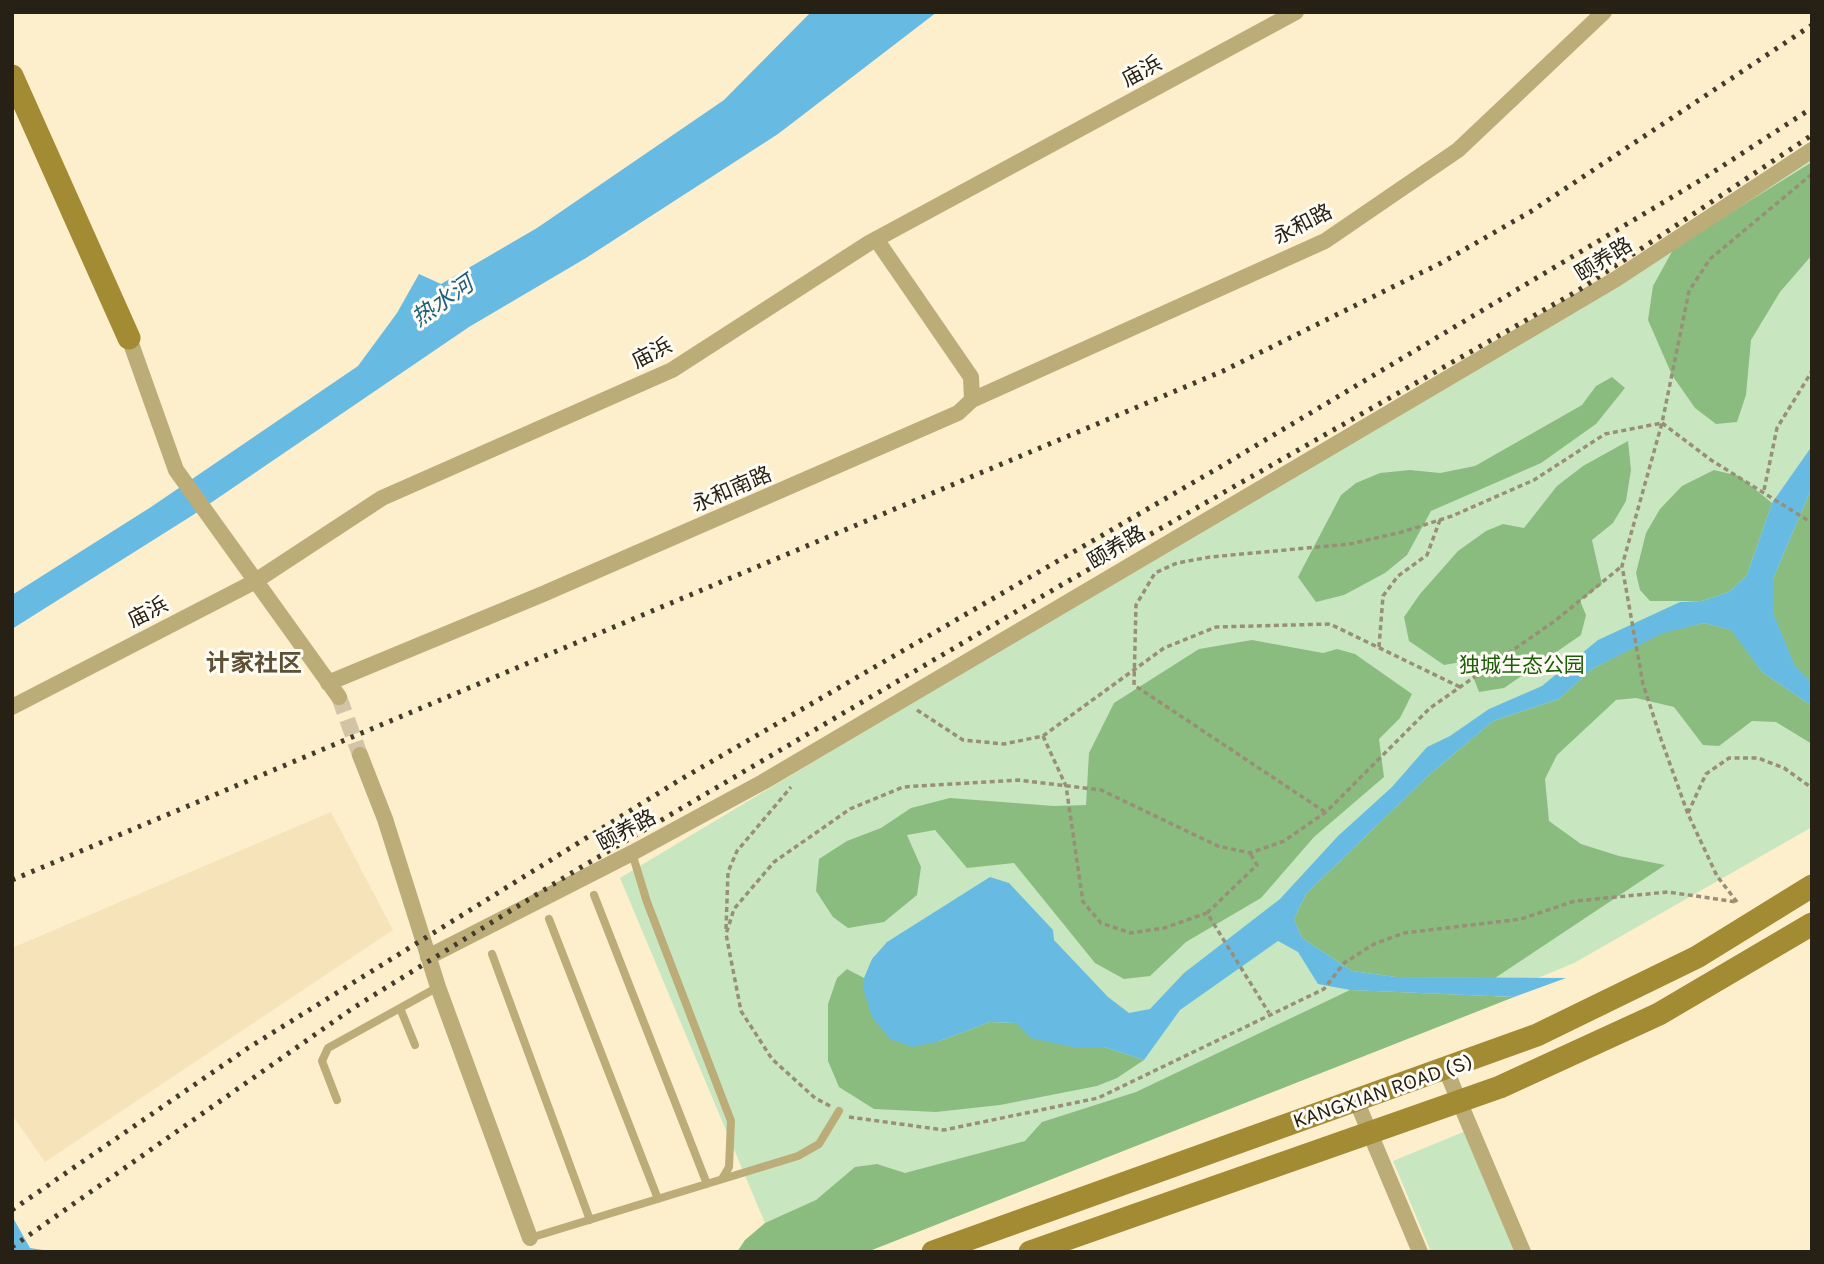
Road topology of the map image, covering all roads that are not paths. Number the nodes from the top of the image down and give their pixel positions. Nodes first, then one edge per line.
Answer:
1 (1296, 12) edge
2 (1604, 12) edge
3 (12, 76) edge
4 (1812, 150) edge
5 (876, 239) junction
6 (129, 338) joint
7 (972, 400) junction
8 (254, 582) junction
9 (328, 683) junction
10 (340, 697) tunnel mouth
11 (12, 707) edge
12 (360, 755) tunnel mouth
13 (632, 853) junction
14 (1812, 886) edge
15 (594, 895) dead end
16 (549, 919) dead end
17 (1812, 924) edge
18 (492, 954) dead end
19 (428, 957) junction
20 (438, 987) junction
21 (400, 1008) junction
22 (415, 1045) dead end
23 (1446, 1070) junction
24 (337, 1100) dead end
25 (1356, 1100) junction
26 (1459, 1101) junction
27 (839, 1111) road end
28 (1370, 1133) junction
29 (722, 1179) junction
30 (708, 1184) junction
31 (658, 1199) junction
32 (590, 1220) junction
33 (1016, 1221) junction
34 (530, 1238) joint
35 (933, 1252) edge
36 (1029, 1252) edge
37 (1420, 1252) edge
38 (1523, 1252) edge

1 - 5 street, 庙浜
2 - 7 street, 永和路
3 - 6 street
4 - 13 street, 颐养路
5 - 7 street
5 - 8 street, 庙浜
6 - 8 street
7 - 9 street, 永和南路
8 - 9 street
8 - 11 street, 庙浜
9 - 10 street
12 - 19 street
13 - 19 street, 颐养路
13 - 29 lane
14 - 23 street, KANGXIAN ROAD (S)
15 - 30 lane
16 - 31 lane
17 - 26 street, KANGXIAN ROAD (S)
18 - 32 lane
19 - 20 street
20 - 21 lane
20 - 34 street
21 - 22 lane
21 - 24 lane
23 - 25 street, KANGXIAN ROAD (S)
23 - 26 street
25 - 28 street
25 - 33 street, KANGXIAN ROAD (S)
26 - 28 street, KANGXIAN ROAD (S)
26 - 38 street
27 - 29 lane
28 - 36 street, KANGXIAN ROAD (S)
28 - 37 street
29 - 30 lane
30 - 31 lane
31 - 32 lane
32 - 34 lane
33 - 35 street, KANGXIAN ROAD (S)
33 - 36 street

